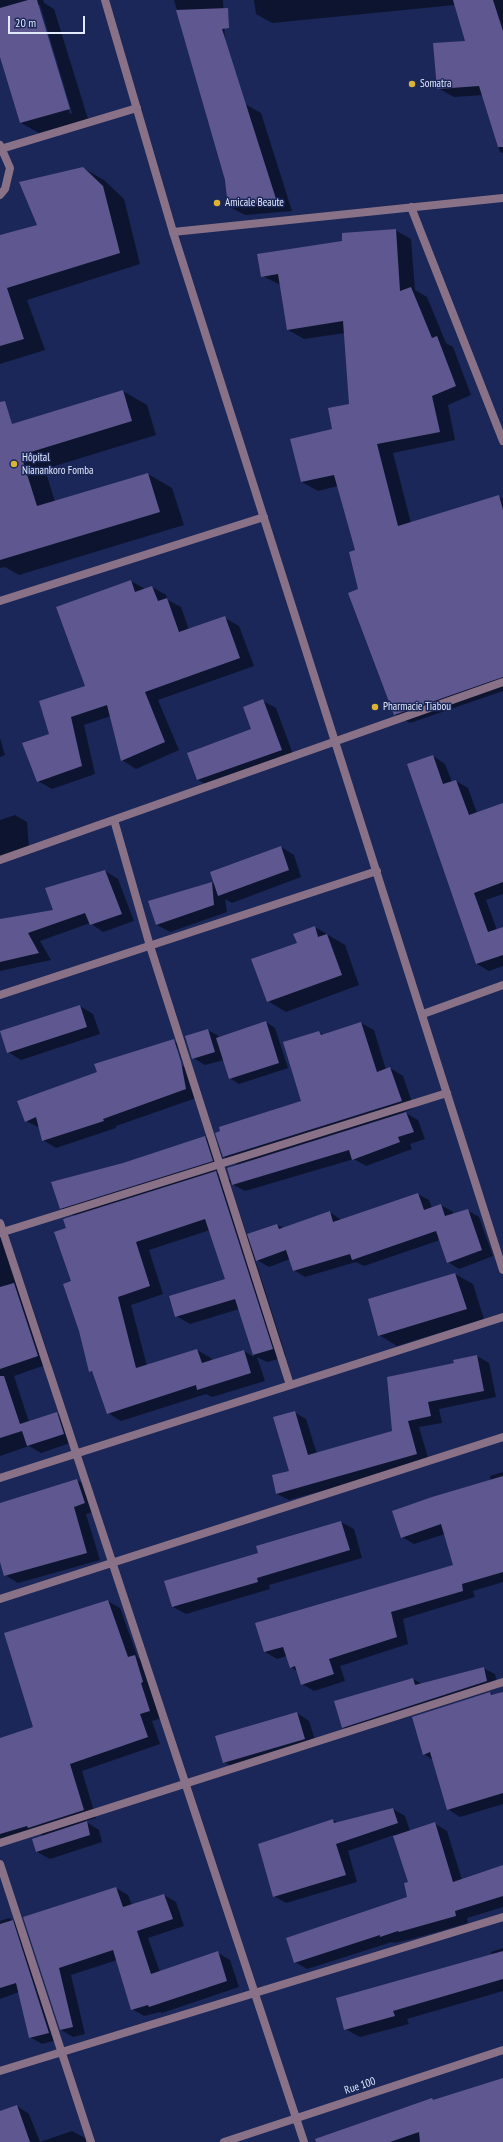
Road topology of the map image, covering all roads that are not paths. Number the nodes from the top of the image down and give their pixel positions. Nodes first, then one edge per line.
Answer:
1 (107, 0) edge
2 (138, 108) junction
3 (1, 147) edge
4 (0, 195) edge
5 (503, 198) edge
6 (411, 207) junction
7 (174, 232) junction
8 (503, 441) edge
9 (264, 517) junction
10 (0, 601) edge
11 (503, 682) edge
12 (334, 742) junction
13 (114, 820) junction
14 (0, 860) edge
15 (377, 871) junction
16 (150, 946) junction
17 (503, 985) edge
18 (0, 995) edge
19 (423, 1014) junction
20 (447, 1093) junction
21 (220, 1163) junction
22 (0, 1223) edge
23 (2, 1233) edge
24 (503, 1270) edge
25 (503, 1317) edge
26 (290, 1385) junction
27 (503, 1437) edge
28 (76, 1453) junction
29 (0, 1478) edge
30 (112, 1562) junction
31 (0, 1599) edge
32 (503, 1682) edge
33 (186, 1784) junction
34 (0, 1842) edge
35 (0, 1864) edge
36 (503, 1917) edge
37 (255, 1993) junction
38 (503, 2050) edge
39 (62, 2052) junction
40 (0, 2071) edge
41 (297, 2118) junction
42 (90, 2142) edge
43 (224, 2142) edge
44 (304, 2142) edge

1 - 2 street
2 - 3 street
2 - 7 street
3 - 4 street
5 - 6 street
6 - 7 street
6 - 8 street
7 - 9 street
9 - 10 street
9 - 12 street
11 - 12 street
12 - 13 street
12 - 15 street
13 - 14 street
13 - 16 street
15 - 16 street
15 - 19 street
16 - 18 street
16 - 21 street
17 - 19 street
19 - 20 street
20 - 21 street
20 - 24 street
21 - 23 street
21 - 26 street
22 - 23 street
23 - 28 street
25 - 26 street
26 - 28 street
27 - 30 street
28 - 29 street
28 - 30 street
30 - 31 street
30 - 33 street
32 - 33 street
33 - 34 street
33 - 37 street
35 - 39 street
36 - 37 street
37 - 39 street
37 - 41 street
38 - 41 street, Rue 100
39 - 40 street
39 - 42 street
41 - 43 street, Rue 100
41 - 44 street

